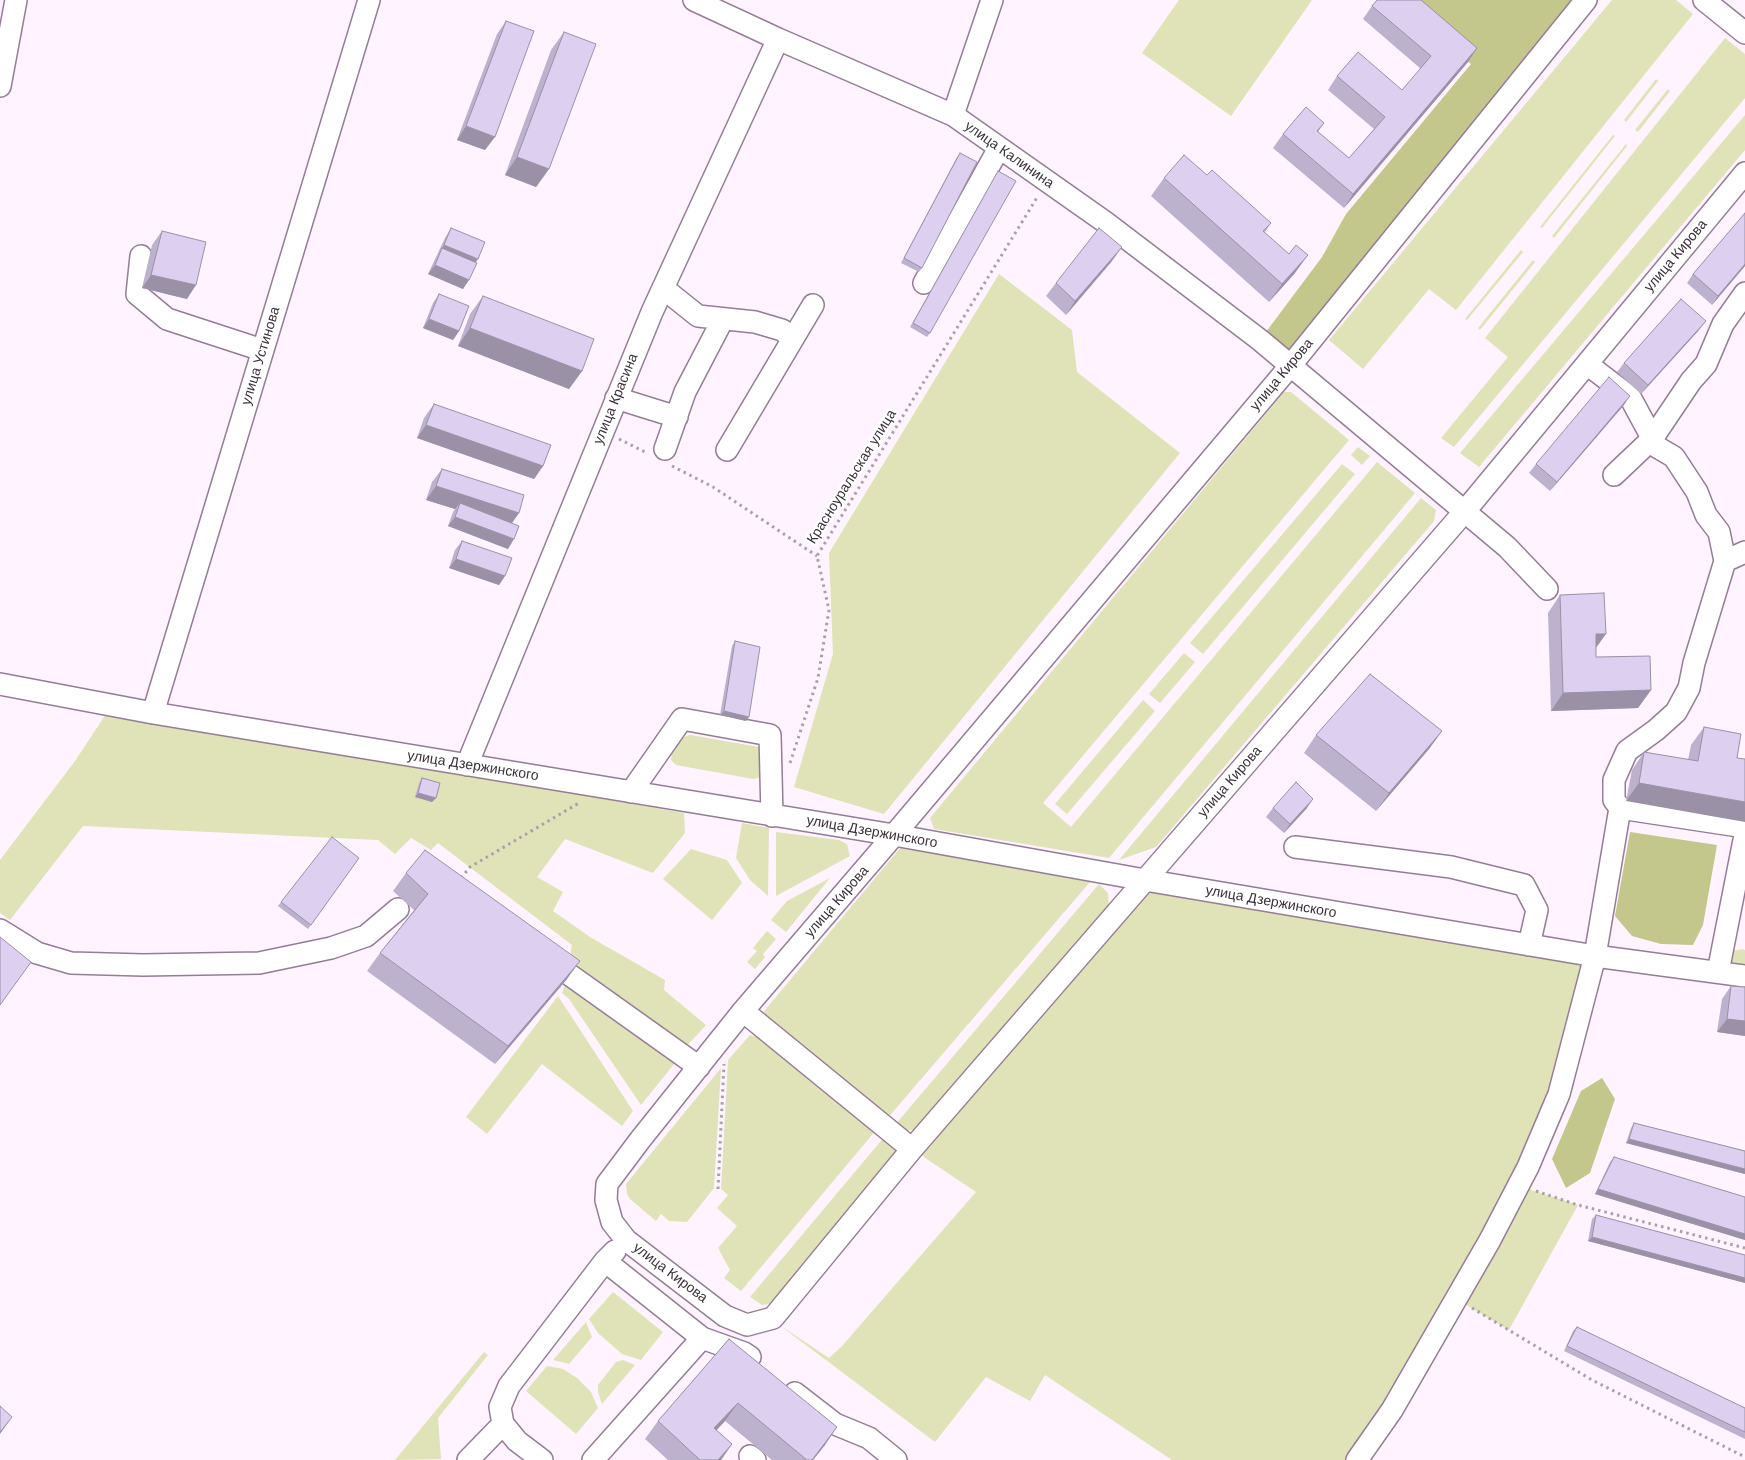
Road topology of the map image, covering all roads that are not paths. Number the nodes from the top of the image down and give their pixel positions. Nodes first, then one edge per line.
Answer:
1 (16, 0) edge
2 (369, 0) edge
3 (694, 0) edge
4 (992, 0) edge
5 (1586, 0) edge
6 (1704, 0) edge
7 (1745, 33) edge
8 (778, 39) junction
9 (0, 86) edge
10 (953, 115) junction
11 (999, 148) junction
12 (1744, 175) edge
13 (140, 256) dead end
14 (924, 283) dead end
15 (663, 288) junction
16 (1745, 293) edge
17 (813, 305) dead end
18 (723, 319) junction
19 (793, 338) junction
20 (262, 350) junction
21 (1587, 364) junction
22 (1290, 365) junction
23 (616, 398) junction
24 (677, 417) junction
25 (1652, 439) junction
26 (727, 450) dead end
27 (663, 457) road end
28 (1614, 475) dead end
29 (1464, 511) junction
30 (1745, 552) edge
31 (1725, 561) junction
32 (1547, 589) dead end
33 (0, 684) edge
34 (153, 713) junction
35 (467, 765) junction
36 (631, 792) junction
37 (1620, 808) junction
38 (772, 816) junction
39 (1745, 827) edge
40 (894, 835) junction
41 (1745, 835) edge
42 (1295, 847) dead end
43 (1145, 880) junction
44 (398, 909) dead end
45 (0, 930) edge
46 (1529, 945) junction
47 (530, 946) edge
48 (1595, 956) junction
49 (1718, 972) junction
50 (1745, 976) edge
51 (743, 1011) junction
52 (699, 1067) junction
53 (912, 1149) junction
54 (626, 1240) junction
55 (605, 1261) junction
56 (702, 1338) junction
57 (503, 1424) junction
58 (468, 1460) edge
59 (542, 1460) edge
60 (593, 1460) edge
61 (896, 1460) edge
62 (1357, 1460) edge

1 - 9 street
2 - 20 street, улица Устинова
3 - 8 street, улица Калинина
4 - 10 street
5 - 22 street, улица Кирова
6 - 7 street
8 - 10 street, улица Калинина
8 - 15 street, улица Красина
10 - 11 street, улица Калинина
11 - 14 street
11 - 22 street, улица Калинина
12 - 21 street, улица Кирова
13 - 20 street
15 - 18 street
15 - 23 street, улица Красина
16 - 25 street
17 - 19 street
18 - 19 street
18 - 24 street
19 - 26 street
20 - 34 street, улица Устинова
21 - 25 street
21 - 29 street, улица Кирова
22 - 29 street, улица Калинина
22 - 40 street, улица Кирова
23 - 24 street
23 - 35 street, улица Красина
24 - 27 street
25 - 28 street
25 - 31 street
29 - 32 street, улица Калинина
29 - 43 street, улица Кирова
30 - 31 street
31 - 37 street
33 - 34 street, улица Дзержинского
34 - 35 street, улица Дзержинского
35 - 36 street, улица Дзержинского
36 - 38 street, улица Дзержинского
36 - 38 street
37 - 39 street
37 - 48 street
38 - 40 street, улица Дзержинского
40 - 43 street, улица Дзержинского
40 - 51 street, улица Кирова
41 - 49 street
42 - 46 street
43 - 46 street, улица Дзержинского
43 - 53 street, улица Кирова
44 - 45 street
46 - 48 street, улица Дзержинского
47 - 52 street
48 - 49 street, улица Дзержинского
48 - 62 street
49 - 50 street, улица Дзержинского
51 - 52 street, улица Кирова
51 - 53 street
52 - 54 street, улица Кирова
53 - 54 street, улица Кирова
54 - 55 street
55 - 56 street
55 - 57 street
56 - 60 street
56 - 61 street
57 - 58 street
57 - 59 street

